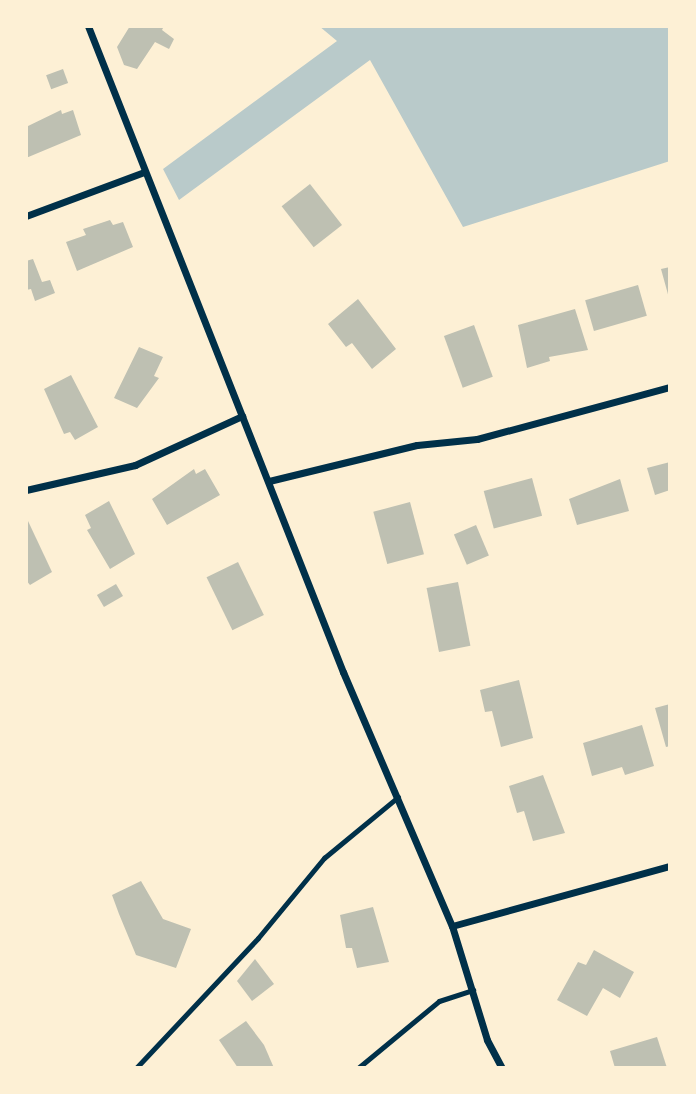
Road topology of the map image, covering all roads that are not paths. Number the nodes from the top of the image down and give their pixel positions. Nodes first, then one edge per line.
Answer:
1 (88, 26) edge
2 (144, 172) junction
3 (26, 215) edge
4 (670, 387) edge
5 (242, 416) junction
6 (269, 481) junction
7 (26, 490) edge
8 (399, 797) junction
9 (670, 866) edge
10 (452, 926) junction
11 (473, 990) junction
12 (136, 1068) edge
13 (358, 1068) edge
14 (502, 1068) edge

1 - 2 street
2 - 3 street
2 - 5 street
4 - 6 street
5 - 6 street
5 - 7 street
6 - 8 street
8 - 10 street
8 - 12 lane
9 - 10 street
10 - 11 street
11 - 13 lane
11 - 14 street

